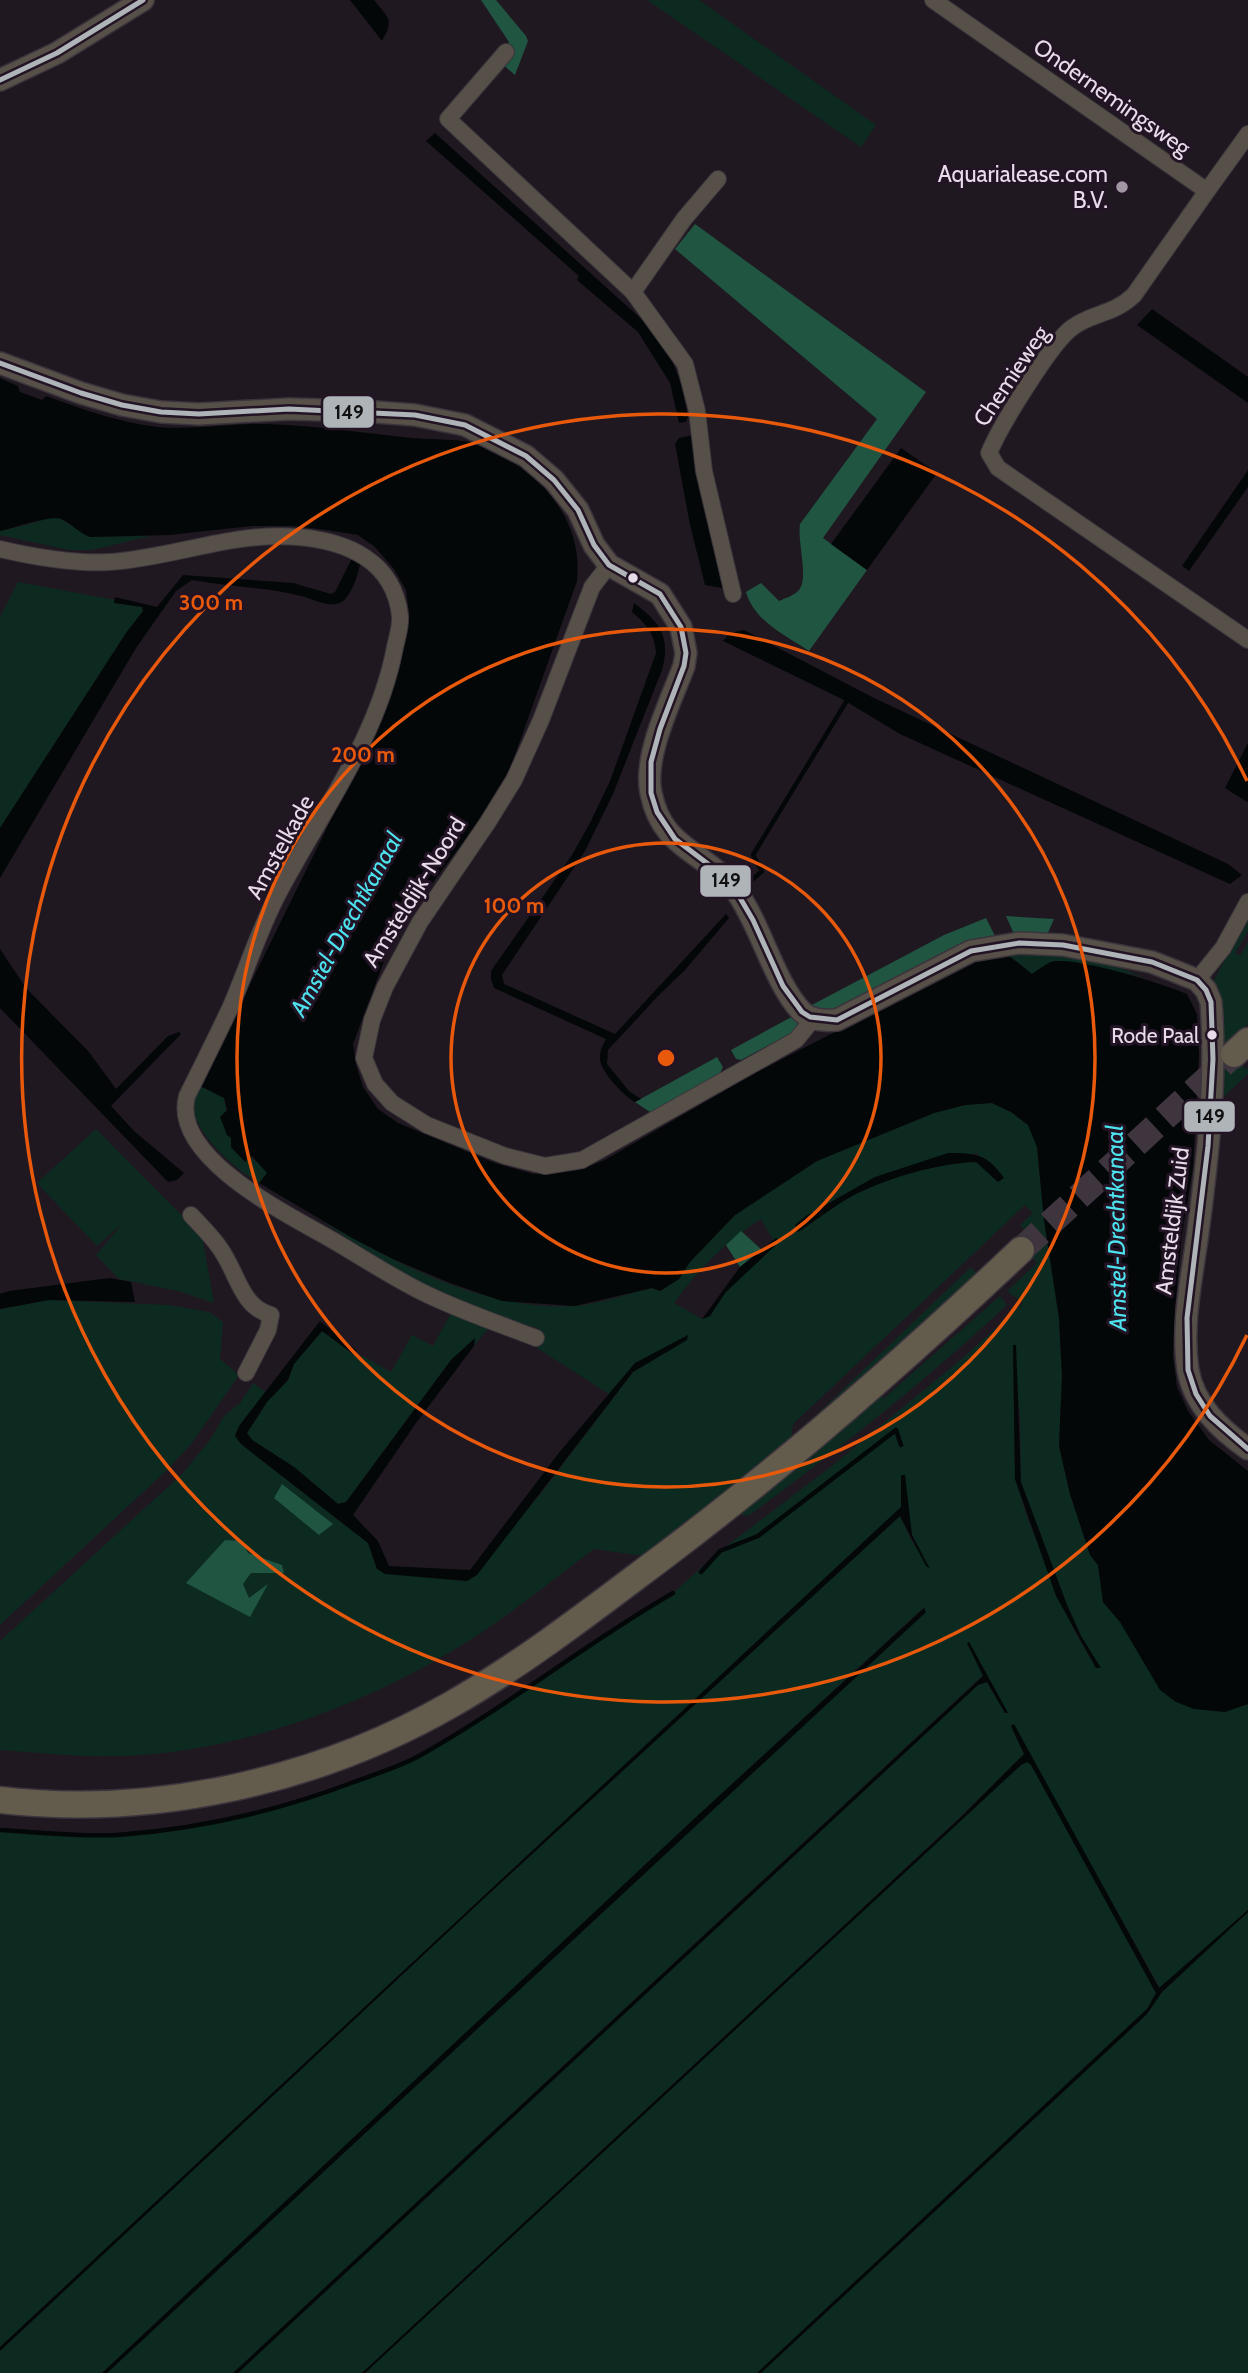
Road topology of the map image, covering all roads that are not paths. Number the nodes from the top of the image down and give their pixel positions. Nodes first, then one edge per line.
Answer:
1 (933, 0) edge
2 (138, 1) edge
3 (506, 52) dead end
4 (0, 80) edge
5 (1248, 134) edge
6 (718, 179) dead end
7 (1207, 191) junction
8 (633, 292) junction
9 (0, 363) edge
10 (0, 549) edge
11 (609, 565) junction
12 (733, 594) dead end
13 (1248, 640) edge
14 (1248, 902) edge
15 (1197, 980) junction
16 (813, 1019) junction
17 (191, 1215) dead end
18 (1021, 1250) tunnel mouth
19 (536, 1338) dead end
20 (246, 1373) dead end
21 (1248, 1449) edge
22 (0, 1800) edge

1 - 7 street, Ondernemingsweg
2 - 4 street
3 - 8 street
5 - 7 street
6 - 8 street
7 - 13 street, Chemieweg
8 - 12 street
9 - 11 street
10 - 19 street, Amstelkade
11 - 16 street
11 - 16 street, Amsteldijk-Noord
14 - 15 street
15 - 16 street
15 - 21 street, Amsteldijk Zuid
17 - 20 street
18 - 22 main road

